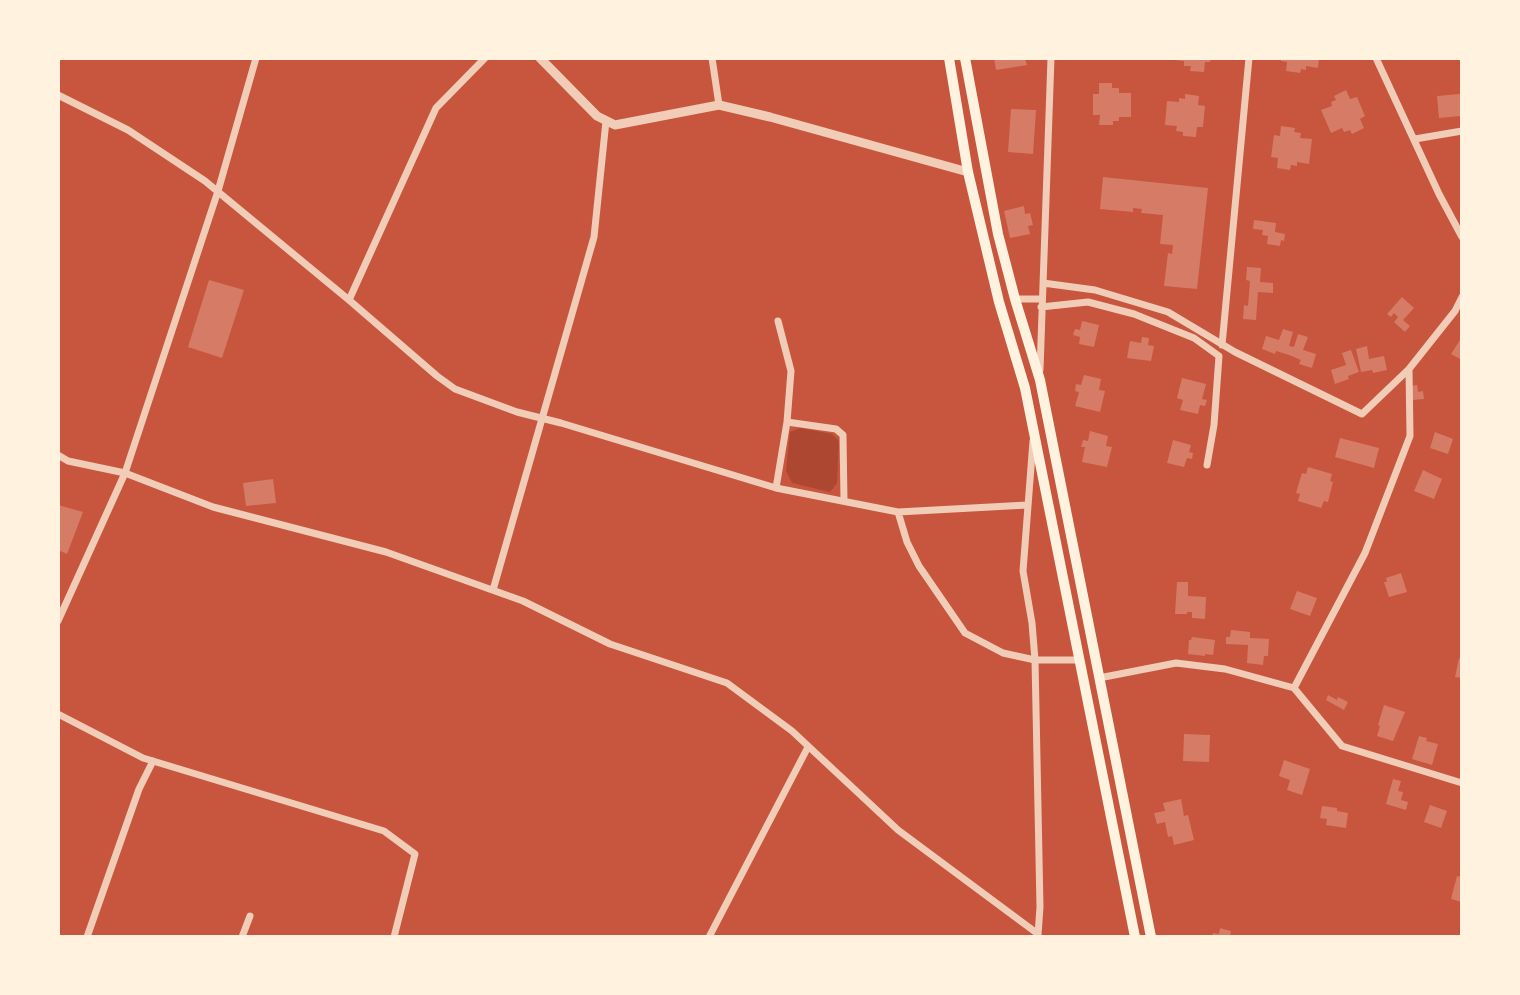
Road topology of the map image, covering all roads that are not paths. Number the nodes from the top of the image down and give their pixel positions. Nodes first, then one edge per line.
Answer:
1 (256, 58) edge
2 (485, 58) edge
3 (540, 58) edge
4 (712, 58) edge
5 (949, 58) edge
6 (965, 58) edge
7 (1051, 58) edge
8 (1249, 58) edge
9 (1376, 58) edge
10 (58, 95) edge
11 (719, 105) junction
12 (606, 121) junction
13 (1462, 131) edge
14 (1415, 139) junction
15 (968, 172) junction
16 (218, 191) junction
17 (1462, 237) edge
18 (1043, 283) junction
19 (1462, 297) edge
20 (1015, 299) junction
21 (349, 300) junction
22 (1042, 303) junction
23 (778, 321) dead end
24 (1222, 345) junction
25 (1409, 369) junction
26 (1040, 380) junction
27 (542, 419) junction
28 (787, 422) junction
29 (1033, 431) junction
30 (58, 455) edge
31 (1207, 465) dead end
32 (125, 473) junction
33 (776, 488) junction
34 (844, 501) junction
35 (1027, 505) junction
36 (898, 512) junction
37 (493, 590) junction
38 (58, 621) edge
39 (1035, 660) junction
40 (1080, 660) junction
41 (1099, 678) junction
42 (1294, 688) junction
43 (58, 714) edge
44 (808, 747) junction
45 (153, 761) junction
46 (1462, 783) edge
47 (250, 916) dead end
48 (1038, 935) edge
49 (87, 937) edge
50 (242, 937) edge
51 (394, 937) edge
52 (709, 937) edge
53 (1135, 937) edge
54 (1151, 937) edge

1 - 16 street
2 - 21 street
3 - 12 street
4 - 11 street
5 - 15 main road
6 - 20 main road
7 - 18 street
8 - 24 street
9 - 14 street
10 - 16 street
11 - 12 street
11 - 15 street
12 - 27 street
13 - 14 street
14 - 17 street
15 - 29 main road
16 - 21 street
16 - 32 street
18 - 22 street
18 - 24 street
19 - 25 street
20 - 22 street
20 - 26 main road
21 - 27 street
22 - 26 street
22 - 31 street
23 - 28 street
24 - 25 street
25 - 42 street
26 - 41 main road
27 - 33 street
27 - 37 street
28 - 33 street
28 - 34 street
29 - 35 street
29 - 40 main road
30 - 32 street
32 - 37 street
32 - 38 street
33 - 34 street
34 - 36 street
35 - 36 street
35 - 39 street
36 - 39 street
37 - 44 street
39 - 40 street
39 - 48 street
40 - 53 main road
41 - 42 street
41 - 54 main road
42 - 46 street
43 - 45 street
44 - 48 street
44 - 52 street
45 - 49 street
45 - 51 street
47 - 50 street

